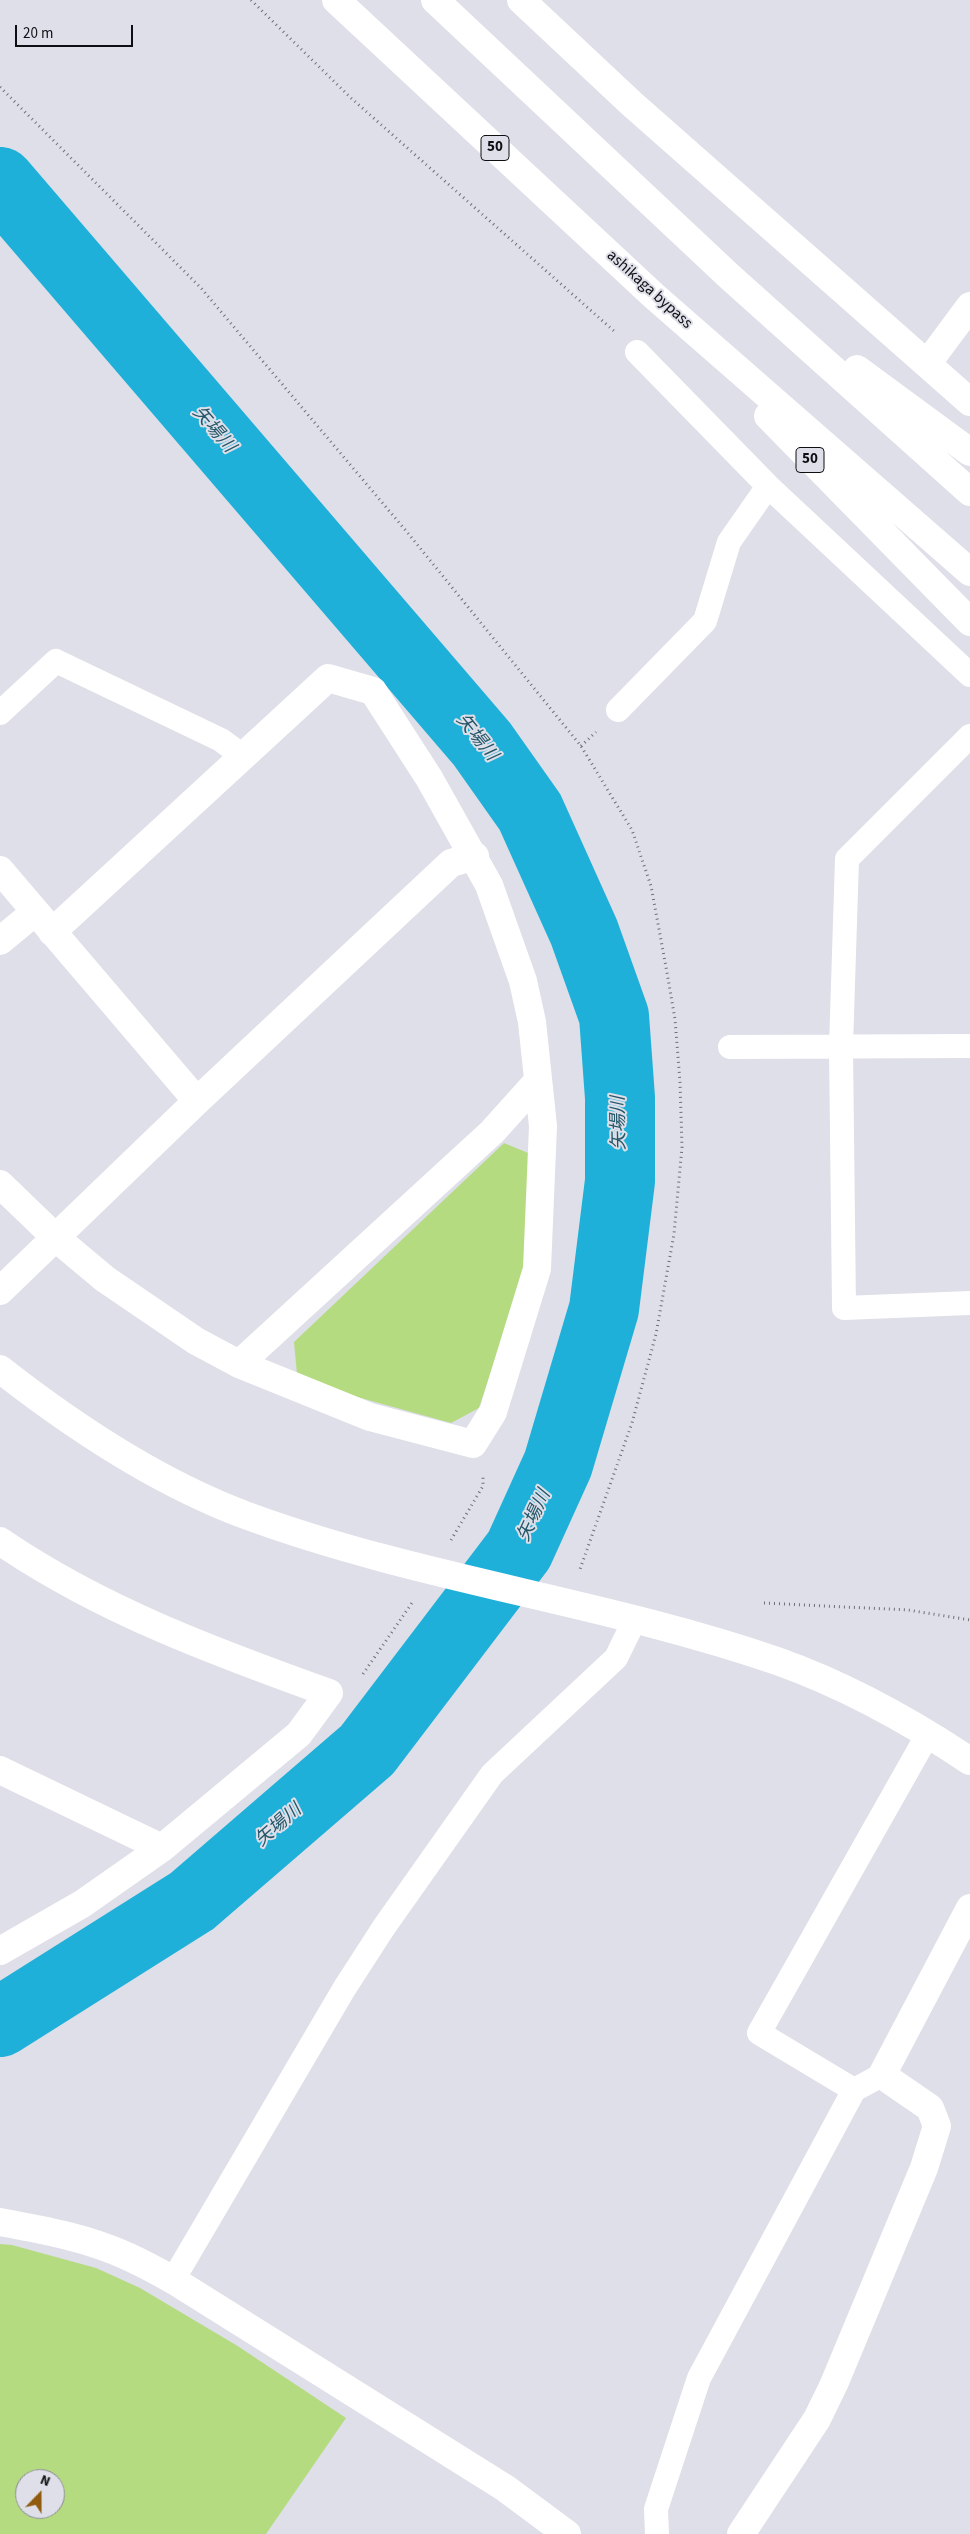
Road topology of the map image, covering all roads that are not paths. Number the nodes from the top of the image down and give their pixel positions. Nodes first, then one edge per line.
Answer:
1 (336, 0) edge
2 (435, 0) edge
3 (522, 0) edge
4 (730, 277) junction
5 (654, 296) junction
6 (970, 306) edge
7 (637, 352) road end
8 (927, 364) junction
9 (970, 402) edge
10 (970, 452) edge
11 (768, 486) junction
12 (970, 492) edge
13 (970, 572) edge
14 (970, 622) edge
15 (970, 675) edge
16 (618, 710) dead end
17 (0, 713) edge
18 (970, 736) edge
19 (244, 757) junction
20 (475, 856) junction
21 (0, 870) edge
22 (44, 922) junction
23 (0, 941) edge
24 (970, 1046) edge
25 (841, 1047) junction
26 (730, 1048) dead end
27 (538, 1082) junction
28 (197, 1101) junction
29 (0, 1184) edge
30 (56, 1238) junction
31 (0, 1291) edge
32 (970, 1303) edge
33 (238, 1364) junction
34 (0, 1369) edge
35 (0, 1542) edge
36 (635, 1619) junction
37 (928, 1734) junction
38 (970, 1761) edge
39 (0, 1770) edge
40 (162, 1848) junction
41 (970, 1908) edge
42 (0, 1952) edge
43 (882, 2075) junction
44 (854, 2090) junction
45 (0, 2222) edge
46 (173, 2280) junction
47 (567, 2534) edge
48 (657, 2534) edge
49 (741, 2534) edge

1 - 5 main road, ashikaga bypass / 50
2 - 4 main road
3 - 8 main road
4 - 10 main road
4 - 12 main road
5 - 13 main road, ashikaga bypass / 50
5 - 14 main road, 50
6 - 8 main road
7 - 11 lane
8 - 9 main road
11 - 15 lane
11 - 16 lane
17 - 19 lane
18 - 25 lane
19 - 20 main road
19 - 22 main road
20 - 27 main road
20 - 28 main road
21 - 22 main road
22 - 23 main road
22 - 28 main road
24 - 25 lane
25 - 26 lane
25 - 32 lane
27 - 33 main road
27 - 33 main road
28 - 30 main road
29 - 30 main road
30 - 31 main road
30 - 33 main road
34 - 36 main road
35 - 40 main road
36 - 37 main road
36 - 46 lane
37 - 38 main road
37 - 44 lane
39 - 40 main road
40 - 42 main road
41 - 43 main road
43 - 44 lane
43 - 49 main road
44 - 48 lane
45 - 46 main road
46 - 47 main road

